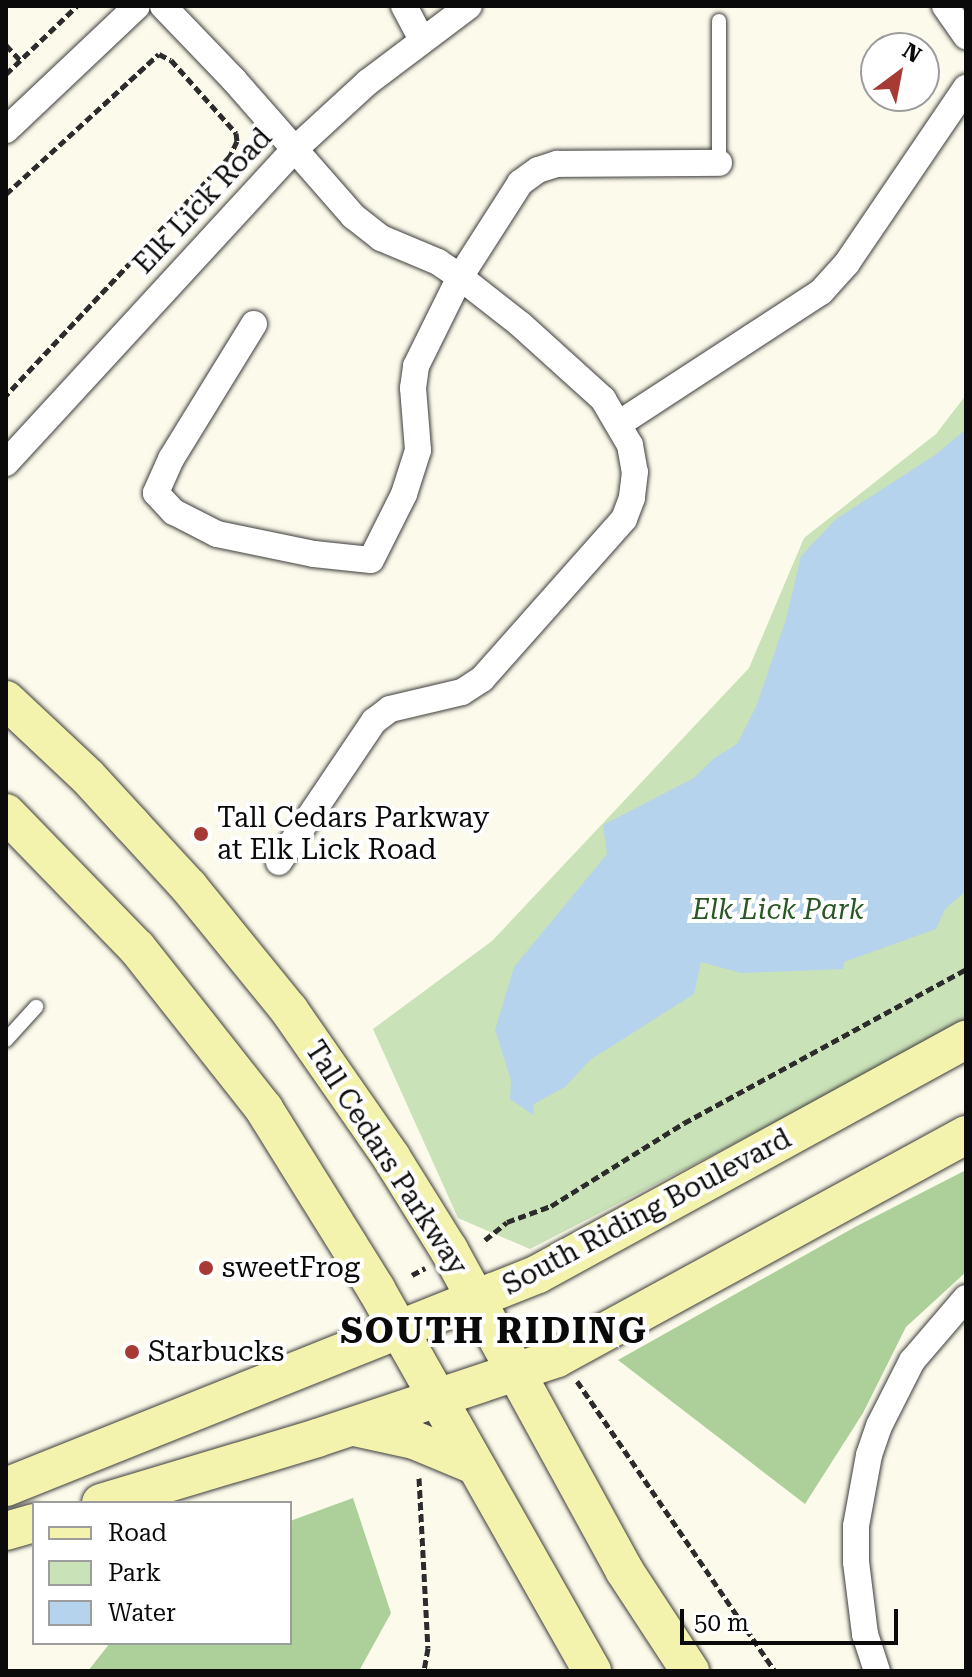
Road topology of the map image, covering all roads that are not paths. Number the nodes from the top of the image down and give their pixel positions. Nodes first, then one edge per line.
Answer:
1 (137, 6) edge
2 (163, 6) edge
3 (404, 6) edge
4 (469, 6) edge
5 (945, 6) edge
6 (719, 21) dead end
7 (966, 36) edge
8 (421, 38) junction
9 (966, 88) edge
10 (6, 130) edge
11 (294, 150) junction
12 (719, 163) joint
13 (460, 277) junction
14 (254, 324) dead end
15 (620, 423) junction
16 (6, 463) edge
17 (6, 700) edge
18 (6, 813) edge
19 (279, 862) dead end
20 (36, 1007) dead end
21 (6, 1040) edge
22 (966, 1040) edge
23 (966, 1135) edge
24 (966, 1298) edge
25 (476, 1300) junction
26 (398, 1329) junction
27 (515, 1373) junction
28 (438, 1398) junction
29 (351, 1427) junction
30 (474, 1465) junction
31 (6, 1487) edge
32 (108, 1501) edge
33 (32, 1524) edge
34 (6, 1531) edge
35 (592, 1671) edge
36 (690, 1671) edge
37 (877, 1671) edge

1 - 10 street
2 - 11 street
3 - 8 street
4 - 8 street, Elk Lick Road
5 - 7 street
6 - 12 lane
8 - 11 street, Elk Lick Road
9 - 15 street
11 - 13 street
11 - 16 street, Elk Lick Road
12 - 13 street
13 - 14 street
13 - 15 street
15 - 19 street
17 - 25 main road, Tall Cedars Parkway
18 - 26 main road
20 - 21 lane
22 - 25 main road, South Riding Boulevard
23 - 27 main road
24 - 37 street
25 - 26 main road, South Riding Boulevard
25 - 27 main road, Tall Cedars Parkway
26 - 28 main road
26 - 31 main road, South Riding Boulevard
27 - 28 main road
27 - 36 main road, Tall Cedars Parkway
28 - 29 main road
28 - 30 main road
29 - 30 main road
29 - 32 main road
30 - 35 main road
33 - 34 main road

